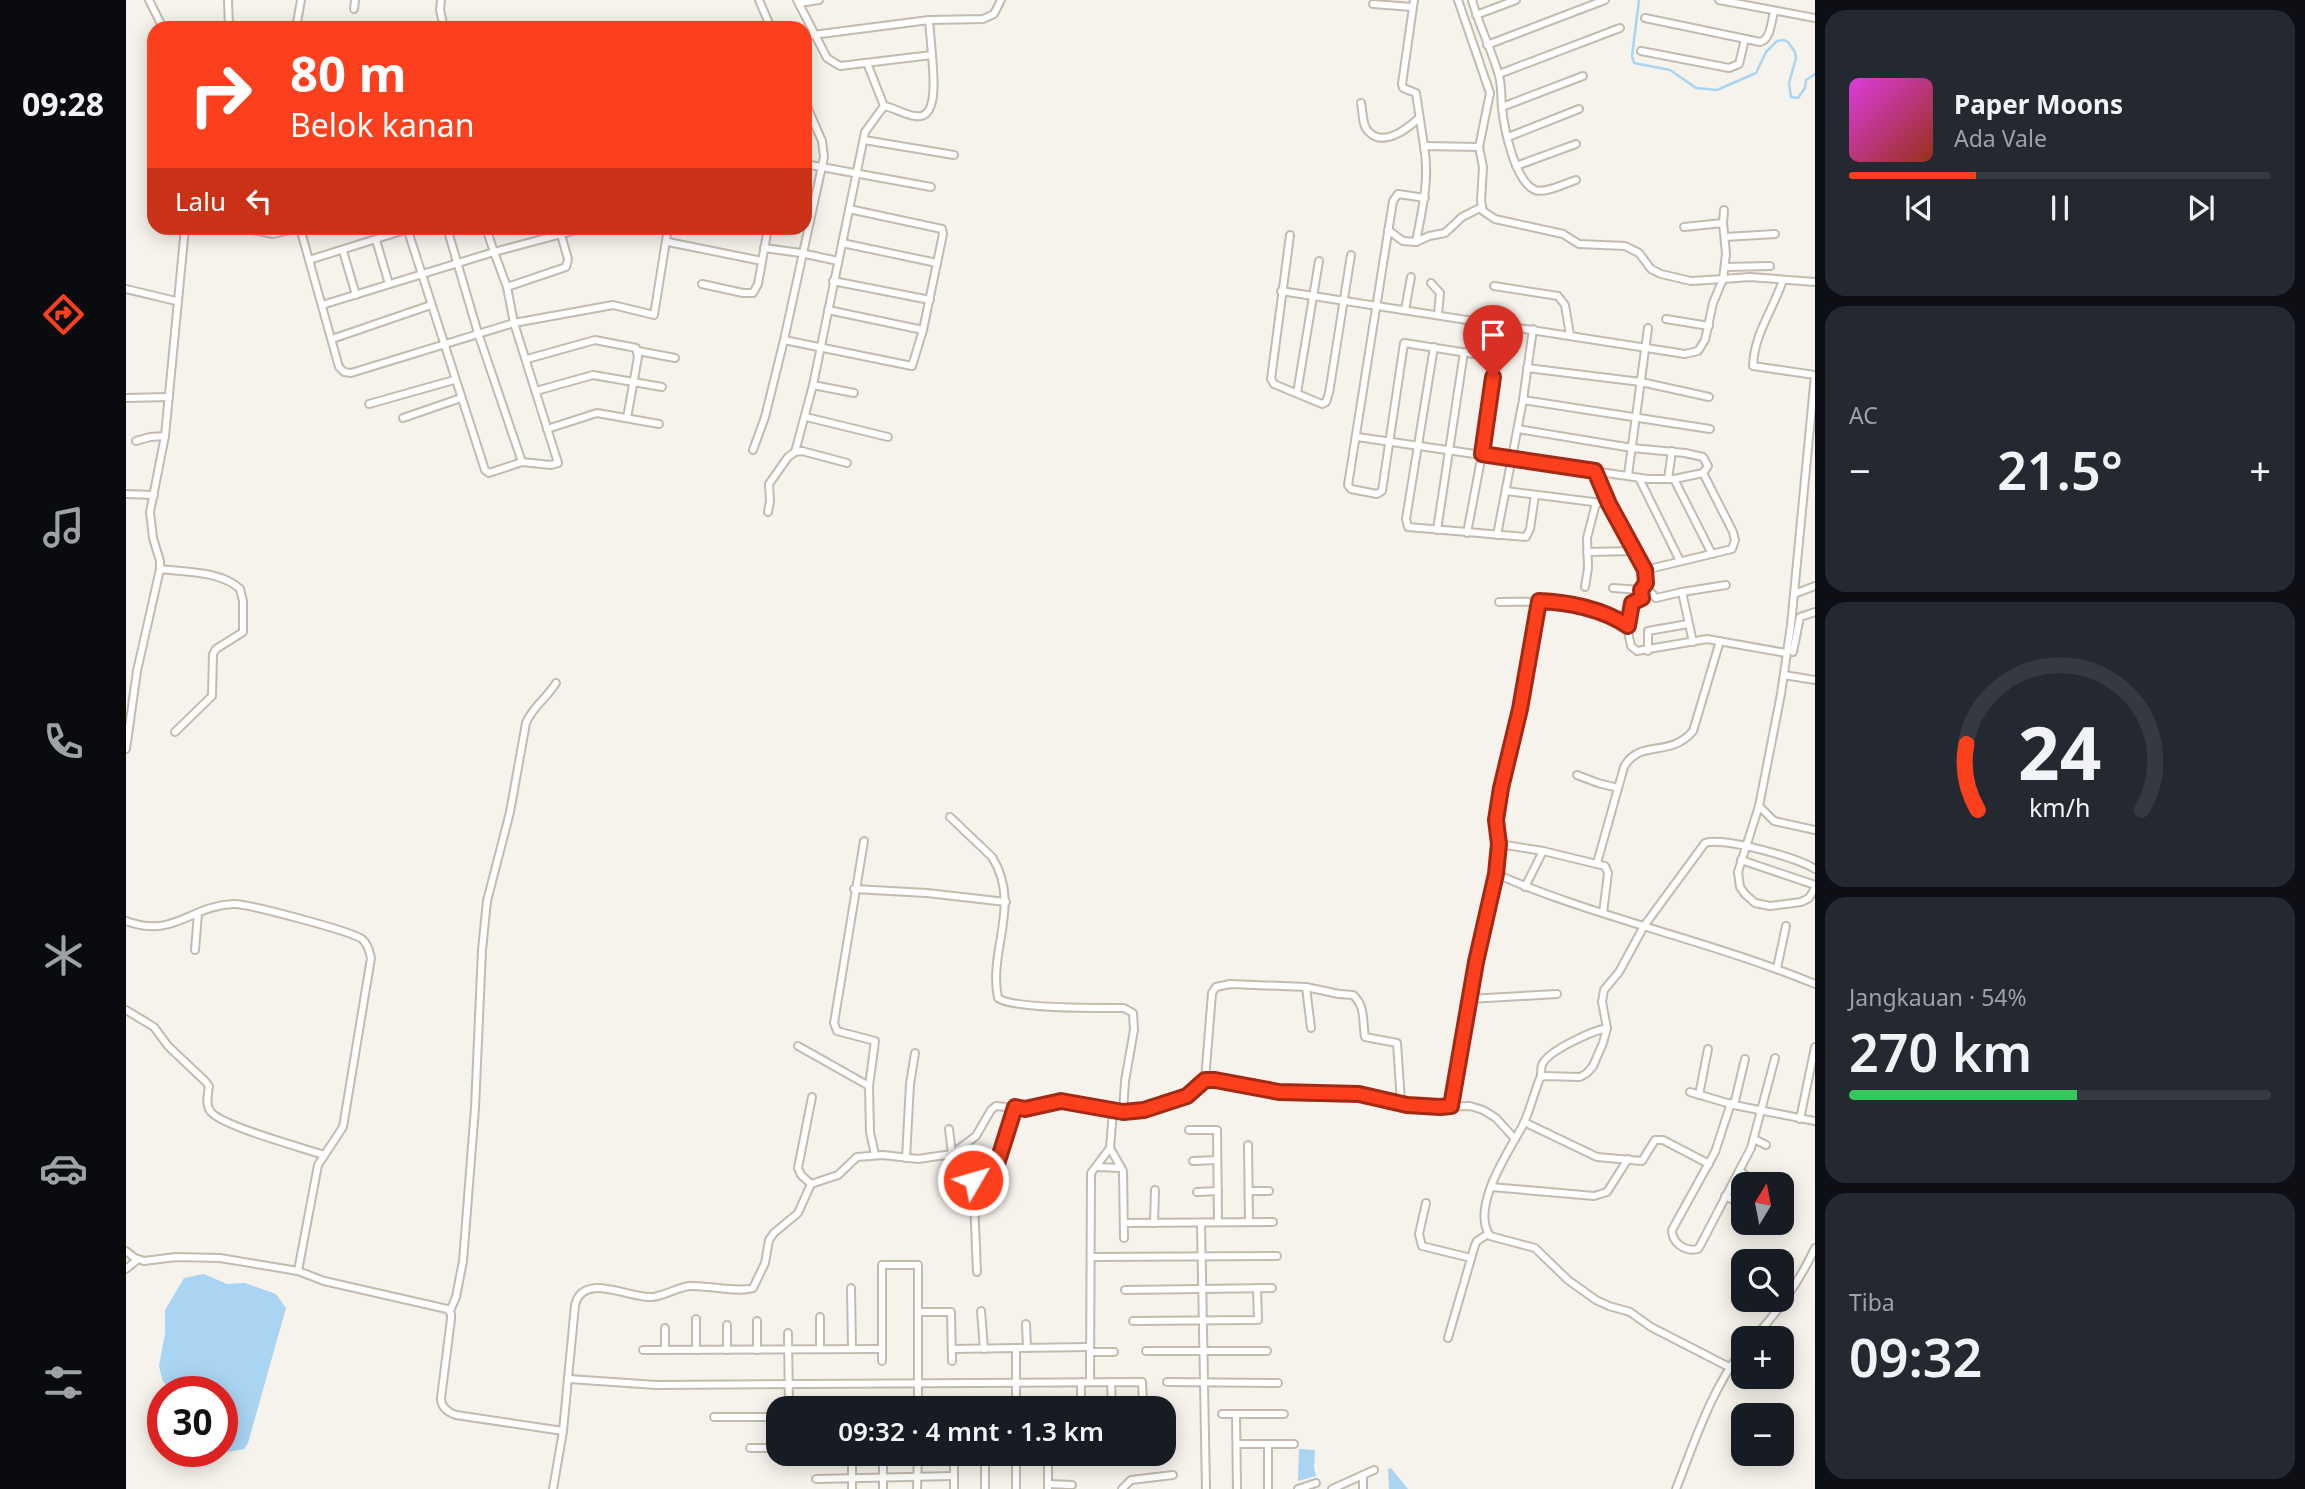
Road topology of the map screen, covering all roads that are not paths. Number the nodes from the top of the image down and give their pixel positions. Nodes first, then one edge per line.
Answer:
1 (149, 0) edge
2 (228, 0) edge
3 (301, 0) edge
4 (355, 0) edge
5 (442, 0) edge
6 (759, 0) edge
7 (819, 0) edge
8 (1001, 0) edge
9 (1458, 0) edge
10 (1472, 0) edge
11 (1516, 0) edge
12 (1605, 0) edge
13 (1719, 0) edge
14 (798, 1) edge
15 (1373, 4) dead end
16 (1413, 4) edge
17 (354, 9) dead end
18 (1774, 12) junction
19 (1476, 15) junction
20 (1645, 18) dead end
21 (1815, 19) edge
22 (929, 20) junction
23 (160, 21) edge
24 (229, 21) edge
25 (297, 21) edge
26 (442, 21) edge
27 (768, 21) edge
28 (809, 21) edge
29 (812, 27) edge
30 (1620, 28) dead end
31 (816, 34) junction
32 (812, 35) edge
33 (1745, 39) junction
34 (1487, 45) junction
35 (1641, 51) dead end
36 (932, 55) junction
37 (867, 63) junction
38 (1499, 74) junction
39 (1583, 76) dead end
40 (1361, 103) dead end
41 (884, 106) junction
42 (1502, 107) junction
43 (1579, 109) dead end
44 (812, 118) edge
45 (1419, 118) junction
46 (1508, 137) junction
47 (864, 140) junction
48 (1576, 144) dead end
49 (1424, 146) junction
50 (1479, 146) junction
51 (954, 155) dead end
52 (812, 165) edge
53 (1517, 166) junction
54 (820, 167) junction
55 (857, 173) junction
56 (1576, 180) dead end
57 (931, 187) dead end
58 (1424, 198) junction
59 (812, 203) edge
60 (1482, 207) junction
61 (849, 208) junction
62 (1724, 210) dead end
63 (1723, 223) junction
64 (1684, 228) dead end
65 (1388, 230) junction
66 (1775, 234) dead end
67 (184, 235) edge
68 (301, 235) edge
69 (389, 235) edge
70 (409, 235) edge
71 (449, 235) edge
72 (488, 235) edge
73 (547, 235) edge
74 (561, 235) edge
75 (668, 235) edge
76 (766, 235) edge
77 (805, 235) edge
78 (1290, 235) dead end
79 (1725, 237) junction
80 (376, 240) junction
81 (668, 242) junction
82 (1416, 242) junction
83 (842, 243) junction
84 (764, 248) junction
85 (343, 251) junction
86 (494, 252) junction
87 (801, 253) junction
88 (1351, 255) dead end
89 (309, 260) junction
90 (762, 261) junction
91 (838, 261) junction
92 (1319, 261) dead end
93 (458, 263) junction
94 (937, 263) junction
95 (1770, 266) dead end
96 (1725, 267) junction
97 (423, 275) junction
98 (1411, 277) dead end
99 (1723, 279) junction
100 (1783, 280) junction
101 (833, 281) junction
102 (1815, 282) edge
103 (1431, 283) dead end
104 (389, 284) junction
105 (702, 284) dead end
106 (1494, 286) dead end
107 (507, 287) junction
108 (126, 289) edge
109 (1281, 291) junction
110 (356, 295) junction
111 (1313, 295) junction
112 (930, 300) junction
113 (1344, 300) junction
114 (176, 301) junction
115 (322, 305) junction
116 (431, 305) junction
117 (1376, 306) junction
118 (828, 310) junction
119 (1405, 310) junction
120 (1438, 314) junction
121 (1666, 319) dead end
122 (514, 323) junction
123 (1501, 326) junction
124 (1709, 326) junction
125 (1648, 328) dead end
126 (1533, 329) junction
127 (923, 330) junction
128 (478, 333) junction
129 (1570, 335) junction
130 (332, 339) junction
131 (784, 340) junction
132 (444, 344) junction
133 (821, 346) junction
134 (1434, 346) junction
135 (1647, 347) junction
136 (638, 351) junction
137 (1464, 352) junction
138 (1474, 354) dead end
139 (675, 358) dead end
140 (527, 359) junction
141 (1527, 368) junction
142 (454, 380) junction
143 (633, 382) junction
144 (1641, 382) junction
145 (813, 385) junction
146 (662, 387) dead end
147 (536, 391) junction
148 (854, 393) dead end
149 (1297, 393) junction
150 (169, 397) junction
151 (1709, 397) dead end
152 (126, 398) edge
153 (461, 398) junction
154 (1523, 400) junction
155 (369, 404) dead end
156 (806, 417) junction
157 (403, 418) dead end
158 (627, 418) junction
159 (1635, 418) junction
160 (659, 424) dead end
161 (547, 429) junction
162 (1518, 429) junction
163 (1710, 429) dead end
164 (165, 436) junction
165 (1357, 437) junction
166 (888, 438) dead end
167 (1390, 440) junction
168 (136, 441) dead end
169 (1417, 445) junction
170 (1632, 448) junction
171 (1448, 449) junction
172 (753, 450) dead end
173 (1672, 451) junction
174 (795, 452) junction
175 (1482, 454) junction
176 (1512, 458) junction
177 (522, 462) junction
178 (847, 463) dead end
179 (1805, 469) junction
180 (1595, 471) junction
181 (1815, 471) edge
182 (1703, 473) junction
183 (1628, 475) junction
184 (1639, 478) junction
185 (1671, 479) junction
186 (1506, 491) junction
187 (126, 494) edge
188 (154, 495) junction
189 (1535, 495) junction
190 (1596, 503) junction
191 (1609, 504) junction
192 (768, 512) dead end
193 (1437, 530) junction
194 (1466, 533) junction
195 (1497, 535) junction
196 (1634, 551) junction
197 (1587, 552) junction
198 (1712, 554) junction
199 (1680, 561) junction
200 (160, 569) junction
201 (1645, 570) junction
202 (1726, 585) dead end
203 (1815, 586) edge
204 (1585, 587) dead end
205 (1613, 588) dead end
206 (1643, 588) junction
207 (1682, 592) junction
208 (1794, 594) junction
209 (1539, 601) junction
210 (1499, 602) dead end
211 (1815, 612) edge
212 (1688, 624) junction
213 (1628, 626) junction
214 (1720, 641) junction
215 (1693, 642) junction
216 (1648, 651) junction
217 (1790, 652) junction
218 (1784, 675) junction
219 (1815, 680) edge
220 (556, 683) dead end
221 (175, 732) dead end
222 (126, 749) edge
223 (1577, 775) dead end
224 (1618, 788) junction
225 (1759, 806) junction
226 (950, 817) dead end
227 (1815, 830) edge
228 (864, 841) dead end
229 (1499, 844) junction
230 (1748, 846) junction
231 (1543, 851) junction
232 (1741, 860) junction
233 (1597, 863) junction
234 (1815, 869) edge
235 (1496, 874) junction
236 (1525, 887) junction
237 (1815, 887) edge
238 (854, 889) junction
239 (1006, 902) junction
240 (198, 913) junction
241 (1603, 913) junction
242 (126, 921) edge
243 (1644, 926) junction
244 (1786, 926) dead end
245 (195, 950) dead end
246 (1777, 968) junction
247 (1815, 984) edge
248 (1306, 987) junction
249 (1557, 994) dead end
250 (1469, 999) junction
251 (126, 1010) edge
252 (1311, 1028) dead end
253 (1607, 1028) junction
254 (798, 1046) dead end
255 (1815, 1047) edge
256 (1708, 1049) dead end
257 (915, 1053) dead end
258 (1745, 1059) dead end
259 (1775, 1059) dead end
260 (1541, 1077) junction
261 (1205, 1080) junction
262 (869, 1086) junction
263 (1690, 1092) dead end
264 (1699, 1095) junction
265 (811, 1097) dead end
266 (1401, 1102) junction
267 (1732, 1104) junction
268 (1451, 1106) junction
269 (1015, 1107) junction
270 (1762, 1110) junction
271 (1113, 1111) junction
272 (1123, 1112) junction
273 (1800, 1119) junction
274 (1815, 1121) edge
275 (1524, 1122) junction
276 (949, 1129) dead end
277 (1189, 1130) dead end
278 (1515, 1139) junction
279 (1754, 1139) junction
280 (1248, 1145) dead end
281 (1766, 1145) dead end
282 (1110, 1148) junction
283 (952, 1154) junction
284 (324, 1155) junction
285 (875, 1155) junction
286 (906, 1158) junction
287 (1628, 1159) junction
288 (1217, 1160) junction
289 (1193, 1161) dead end
290 (1709, 1164) junction
291 (1096, 1167) junction
292 (1121, 1168) junction
293 (1740, 1171) joint
294 (811, 1184) junction
295 (1491, 1186) junction
296 (1155, 1190) dead end
297 (1218, 1191) junction
298 (1248, 1191) junction
299 (1269, 1191) dead end
300 (1197, 1192) dead end
301 (1725, 1196) junction
302 (1731, 1199) edge
303 (1426, 1203) dead end
304 (1218, 1222) junction
305 (1249, 1222) junction
306 (1273, 1222) dead end
307 (1124, 1223) junction
308 (1154, 1223) junction
309 (1201, 1223) junction
310 (1488, 1234) junction
311 (1124, 1238) dead end
312 (1815, 1248) edge
313 (126, 1251) edge
314 (1277, 1256) dead end
315 (1091, 1257) junction
316 (1202, 1257) junction
317 (1471, 1258) junction
318 (137, 1260) junction
319 (126, 1269) edge
320 (298, 1271) junction
321 (977, 1272) dead end
322 (851, 1288) dead end
323 (1272, 1288) dead end
324 (1202, 1289) junction
325 (1257, 1289) junction
326 (1125, 1290) dead end
327 (450, 1311) junction
328 (981, 1311) dead end
329 (918, 1312) junction
330 (820, 1317) dead end
331 (696, 1319) dead end
332 (757, 1321) dead end
333 (1133, 1321) dead end
334 (1203, 1321) junction
335 (1026, 1324) dead end
336 (727, 1325) dead end
337 (1764, 1326) edge
338 (665, 1328) dead end
339 (788, 1333) dead end
340 (1448, 1338) dead end
341 (1016, 1348) junction
342 (1027, 1348) junction
343 (788, 1349) junction
344 (820, 1349) junction
345 (852, 1349) junction
346 (882, 1349) junction
347 (951, 1349) junction
348 (984, 1349) junction
349 (643, 1350) dead end
350 (665, 1350) junction
351 (696, 1350) junction
352 (727, 1350) junction
353 (757, 1350) junction
354 (1090, 1350) junction
355 (1146, 1351) dead end
356 (1203, 1351) junction
357 (1114, 1352) dead end
358 (1267, 1352) dead end
359 (952, 1361) dead end
360 (882, 1362) dead end
361 (1731, 1364) edge
362 (1729, 1367) junction
363 (569, 1379) junction
364 (918, 1382) junction
365 (1016, 1382) junction
366 (1081, 1382) junction
367 (1090, 1382) junction
368 (1111, 1382) junction
369 (1167, 1382) dead end
370 (1204, 1382) junction
371 (789, 1383) junction
372 (1278, 1383) dead end
373 (789, 1396) edge
374 (918, 1396) edge
375 (1016, 1396) edge
376 (1081, 1396) edge
377 (1112, 1396) edge
378 (1143, 1396) edge
379 (1222, 1414) dead end
380 (1236, 1414) junction
381 (1284, 1414) dead end
382 (766, 1417) edge
383 (714, 1418) dead end
384 (563, 1431) junction
385 (1237, 1444) junction
386 (1268, 1444) junction
387 (1294, 1444) dead end
388 (750, 1448) dead end
389 (766, 1448) edge
390 (852, 1466) edge
391 (883, 1466) edge
392 (917, 1466) edge
393 (953, 1466) edge
394 (985, 1466) edge
395 (1016, 1466) edge
396 (1048, 1466) edge
397 (1374, 1470) dead end
398 (1173, 1475) dead end
399 (1363, 1475) junction
400 (953, 1476) junction
401 (917, 1477) junction
402 (852, 1478) junction
403 (883, 1478) junction
404 (816, 1479) dead end
405 (1316, 1483) dead end
406 (1072, 1485) dead end
407 (1048, 1487) edge
408 (553, 1489) edge
409 (852, 1489) edge
410 (883, 1489) edge
411 (917, 1489) edge
412 (954, 1489) edge
413 (985, 1489) edge
414 (1016, 1489) edge
415 (1122, 1489) edge
416 (1206, 1489) edge
417 (1237, 1489) edge
418 (1268, 1489) edge
419 (1298, 1489) edge
420 (1332, 1489) edge
421 (1363, 1489) edge
422 (1676, 1489) edge

1 - 23 street
2 - 24 street
3 - 25 street
4 - 17 street
5 - 26 street
6 - 27 street
7 - 14 street
8 - 22 street
9 - 50 street
10 - 19 street
11 - 19 street
12 - 34 street
13 - 18 street
14 - 28 street
15 - 16 street
16 - 45 street
18 - 21 street
18 - 33 street
19 - 34 street
20 - 33 street
22 - 31 street
22 - 36 street
29 - 31 street
30 - 38 street
31 - 32 street
31 - 37 street
33 - 35 street
34 - 38 street
36 - 37 street
36 - 41 street
37 - 41 street
38 - 42 street
39 - 42 street
40 - 45 street
41 - 47 street
42 - 46 street
43 - 46 street
44 - 54 street
45 - 49 street
46 - 53 street
47 - 51 street
47 - 55 street
48 - 53 street
49 - 50 street
49 - 58 street
50 - 60 street
52 - 54 street
53 - 56 street
54 - 55 street
54 - 59 street
55 - 57 street
55 - 61 street
58 - 65 street
58 - 82 street
60 - 82 street
60 - 99 street
61 - 83 street
61 - 94 street
62 - 63 street
63 - 64 street
63 - 79 street
65 - 82 street
65 - 117 street
66 - 79 street
67 - 114 street
68 - 89 street
69 - 80 street
70 - 97 street
71 - 93 street
72 - 86 street
73 - 86 street
74 - 107 street
75 - 81 street
76 - 84 street
77 - 87 street
78 - 109 street
79 - 96 street
80 - 85 street
80 - 104 street
81 - 90 street
81 - 122 street
83 - 91 street
83 - 94 street
84 - 87 street
84 - 90 street
85 - 89 street
85 - 110 street
86 - 93 street
86 - 107 street
87 - 91 street
87 - 131 street
88 - 113 street
89 - 115 street
90 - 105 street
91 - 101 street
92 - 111 street
93 - 97 street
93 - 128 street
94 - 112 street
95 - 96 street
96 - 99 street
97 - 104 street
97 - 116 street
98 - 119 street
99 - 100 street
99 - 124 street
100 - 102 street
100 - 179 street
101 - 112 street
101 - 118 street
103 - 120 street
104 - 110 street
106 - 129 street
107 - 122 street
108 - 114 street
109 - 111 street
109 - 149 street
110 - 115 street
111 - 113 street
111 - 149 street
112 - 127 street
113 - 117 street
113 - 149 street
114 - 150 street
115 - 130 street
116 - 130 street
116 - 132 street
117 - 119 street
117 - 165 street
118 - 127 street
118 - 133 street
119 - 120 street
120 - 123 street
121 - 124 street
122 - 128 street
122 - 140 street
123 - 126 street
123 - 175 street
124 - 135 street
125 - 135 street
126 - 129 street
126 - 141 street
127 - 133 street
128 - 132 street
128 - 177 street
129 - 135 street
130 - 132 street
131 - 133 street
131 - 172 street
132 - 142 street
133 - 145 street
134 - 137 street
134 - 167 street
134 - 169 street
135 - 144 street
136 - 139 street
136 - 140 street
136 - 143 street
137 - 138 street
137 - 171 street
140 - 147 street
141 - 144 street
141 - 154 street
142 - 153 street
142 - 155 street
143 - 146 street
143 - 147 street
143 - 158 street
144 - 151 street
144 - 159 street
145 - 148 street
145 - 156 street
147 - 161 street
150 - 152 street
150 - 164 street
153 - 157 street
153 - 177 street
154 - 159 street
154 - 162 street
156 - 166 street
156 - 174 street
158 - 160 street
158 - 161 street
159 - 163 street
159 - 170 street
161 - 177 street
162 - 170 street
162 - 176 street
164 - 168 street
164 - 188 street
165 - 167 street
165 - 167 street
167 - 169 street
169 - 171 street
169 - 193 street
170 - 173 street
170 - 183 street
171 - 175 street
171 - 193 street
173 - 182 street
173 - 185 street
174 - 178 street
174 - 192 street
175 - 176 street
175 - 194 street
176 - 180 street
176 - 186 street
179 - 181 street
179 - 208 street
180 - 183 street
180 - 191 street
182 - 185 street
182 - 198 street
183 - 184 street
184 - 185 street
184 - 199 street
185 - 198 street
186 - 189 street
186 - 195 street
187 - 188 street
188 - 200 street
189 - 190 street
189 - 195 street
190 - 191 street
190 - 197 street
191 - 196 street
193 - 194 street
194 - 195 street
196 - 197 street
196 - 201 street
197 - 204 street
198 - 199 street
199 - 201 street
200 - 221 street
200 - 222 street
201 - 206 street
202 - 207 street
203 - 208 street
205 - 206 street
206 - 207 street
206 - 213 street
207 - 212 street
208 - 217 street
209 - 210 street
209 - 213 street
209 - 229 street
211 - 217 street
212 - 215 street
212 - 216 street
213 - 216 street
214 - 215 street
214 - 217 street
214 - 224 street
215 - 216 street
217 - 218 street
218 - 219 street
218 - 225 street
220 - 327 street
223 - 224 street
224 - 233 street
225 - 227 street
225 - 230 street
226 - 239 street
228 - 238 street
229 - 231 street
229 - 235 street
230 - 232 street
230 - 234 street
230 - 243 street
231 - 233 street
231 - 236 street
232 - 237 street
232 - 237 street
233 - 241 street
235 - 236 street
235 - 250 street
236 - 241 street
238 - 239 street
238 - 262 street
239 - 272 street
240 - 242 street
240 - 245 street
240 - 284 street
241 - 243 street
243 - 246 street
243 - 253 street
244 - 246 street
246 - 247 street
248 - 252 street
248 - 261 street
248 - 266 street
249 - 250 street
250 - 268 street
251 - 284 street
253 - 260 street
253 - 260 street
254 - 262 street
255 - 273 street
256 - 264 street
257 - 286 street
258 - 267 street
259 - 270 street
260 - 275 street
261 - 266 street
261 - 272 street
262 - 285 street
263 - 264 street
264 - 267 street
265 - 294 street
266 - 268 street
267 - 270 street
267 - 290 street
268 - 278 street
269 - 271 street
269 - 283 street
269 - 321 street
270 - 273 street
270 - 279 street
271 - 272 street
271 - 282 street
273 - 274 street
275 - 278 street
275 - 287 street
276 - 283 street
277 - 288 street
278 - 295 street
279 - 281 street
279 - 293 street
280 - 298 street
282 - 291 street
282 - 292 street
283 - 286 street
284 - 320 street
285 - 286 street
285 - 294 street
287 - 290 street
287 - 295 street
288 - 289 street
288 - 297 street
290 - 301 street
291 - 292 street
291 - 315 street
292 - 307 street
293 - 301 street
294 - 363 street
295 - 310 street
296 - 308 street
297 - 300 street
297 - 304 street
298 - 299 street
298 - 305 street
301 - 302 street
303 - 317 street
304 - 305 street
304 - 309 street
305 - 306 street
307 - 308 street
307 - 311 street
308 - 309 street
309 - 316 street
310 - 317 street
310 - 362 street
312 - 337 street
313 - 318 street
314 - 316 street
315 - 316 street
315 - 354 street
316 - 324 street
317 - 340 street
318 - 319 street
318 - 320 street
320 - 327 street
322 - 345 street
323 - 325 street
324 - 325 street
324 - 326 street
324 - 334 street
325 - 334 street
327 - 384 street
328 - 348 street
329 - 346 street
329 - 347 street
329 - 364 street
330 - 344 street
331 - 351 street
332 - 353 street
333 - 334 street
334 - 356 street
335 - 342 street
336 - 352 street
338 - 350 street
339 - 343 street
341 - 342 street
341 - 348 street
341 - 365 street
342 - 354 street
343 - 344 street
343 - 353 street
343 - 371 street
344 - 345 street
345 - 346 street
346 - 360 street
347 - 348 street
347 - 359 street
349 - 350 street
350 - 351 street
351 - 352 street
352 - 353 street
354 - 357 street
354 - 367 street
355 - 356 street
356 - 358 street
356 - 370 street
361 - 362 street
362 - 422 street
363 - 371 street
363 - 384 street
364 - 365 street
364 - 371 street
364 - 374 street
365 - 366 street
365 - 375 street
366 - 367 street
366 - 376 street
367 - 368 street
368 - 377 street
368 - 378 street
369 - 370 street
370 - 372 street
370 - 416 street
371 - 373 street
379 - 380 street
380 - 381 street
380 - 385 street
382 - 383 street
384 - 408 street
385 - 386 street
385 - 417 street
386 - 387 street
386 - 418 street
388 - 389 street
390 - 402 street
391 - 403 street
392 - 401 street
393 - 400 street
394 - 413 street
395 - 414 street
396 - 407 street
397 - 399 street
398 - 415 street
399 - 420 street
399 - 421 street
400 - 401 street
400 - 412 street
401 - 403 street
401 - 411 street
402 - 403 street
402 - 404 street
402 - 409 street
403 - 410 street
405 - 419 street
406 - 407 street

